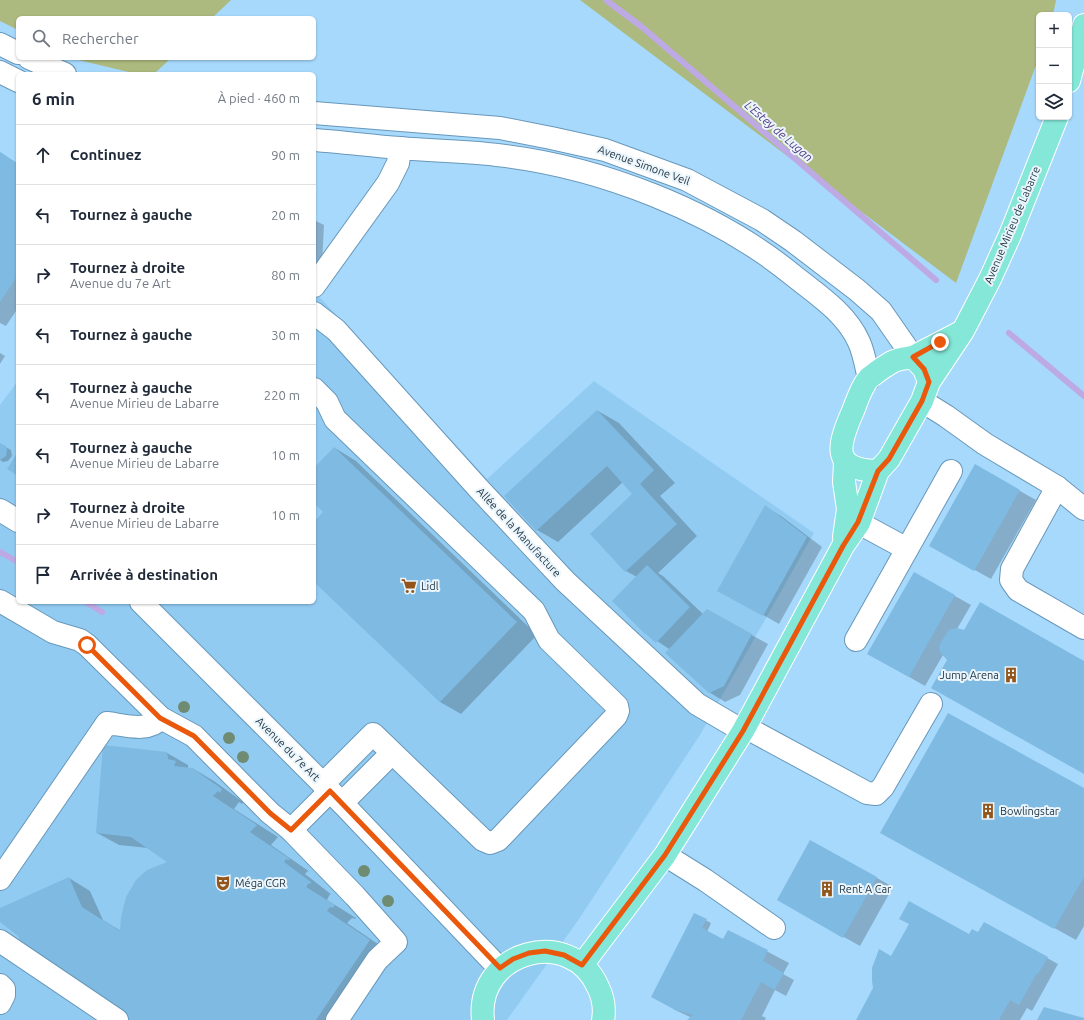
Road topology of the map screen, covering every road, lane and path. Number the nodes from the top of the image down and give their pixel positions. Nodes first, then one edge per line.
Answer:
1 (1084, 25) edge
2 (0, 44) edge
3 (16, 52) edge
4 (34, 60) edge
5 (1072, 70) edge
6 (0, 72) edge
7 (60, 72) edge
8 (16, 81) edge
9 (321, 114) edge
10 (1056, 120) edge
11 (320, 140) edge
12 (400, 148) junction
13 (657, 168) junction
14 (648, 193) junction
15 (316, 283) edge
16 (316, 315) edge
17 (965, 327) junction
18 (913, 357) junction
19 (869, 379) junction
20 (316, 391) edge
21 (925, 392) junction
22 (845, 462) junction
23 (878, 471) junction
24 (951, 471) dead end
25 (1057, 488) junction
26 (1084, 509) edge
27 (0, 510) edge
28 (16, 520) edge
29 (858, 522) junction
30 (843, 546) junction
31 (907, 549) junction
32 (0, 601) edge
33 (143, 604) edge
34 (1084, 628) edge
35 (856, 640) dead end
36 (931, 704) dead end
37 (160, 718) junction
38 (744, 729) junction
39 (392, 753) junction
40 (332, 793) junction
41 (291, 830) junction
42 (665, 855) junction
43 (0, 880) edge
44 (774, 928) dead end
45 (0, 941) edge
46 (582, 965) junction
47 (500, 968) junction
48 (117, 1020) edge
49 (337, 1020) edge
50 (483, 1020) edge
51 (603, 1020) edge

1 - 5 main road
2 - 3 street
4 - 7 street
6 - 8 street
9 - 11 street
9 - 13 street, Avenue Simone Veil
10 - 17 main road, Avenue Mirieu de Labarre
11 - 12 street
12 - 14 street
12 - 15 street
13 - 14 street
13 - 18 street, Avenue Simone Veil
14 - 19 street
16 - 38 street, Allée de la Manufacture
17 - 18 main road, Avenue Mirieu de Labarre
17 - 21 main road, Avenue Mirieu de Labarre
18 - 19 main road, Avenue Mirieu de Labarre
18 - 21 main road
19 - 22 main road, Avenue Mirieu de Labarre
20 - 39 street
21 - 23 main road, Avenue Mirieu de Labarre
21 - 25 street
22 - 23 main road
22 - 30 main road, Avenue Mirieu de Labarre
23 - 29 main road, Avenue Mirieu de Labarre
24 - 31 street
25 - 26 street
25 - 34 street
27 - 28 street
29 - 30 main road, Avenue Mirieu de Labarre
29 - 31 street
30 - 38 main road, Avenue Mirieu de Labarre
31 - 35 street
32 - 37 street
33 - 40 street, Avenue du 7e Art
36 - 38 street, Allée de la Manufacture
37 - 41 street
37 - 43 street
38 - 42 main road, Avenue Mirieu de Labarre
39 - 40 street
39 - 40 street
40 - 41 street
40 - 47 street, Avenue du 7e Art
41 - 49 street
42 - 44 street
42 - 46 main road, Avenue Mirieu de Labarre
45 - 48 street
46 - 47 main road
46 - 51 main road
47 - 50 main road

